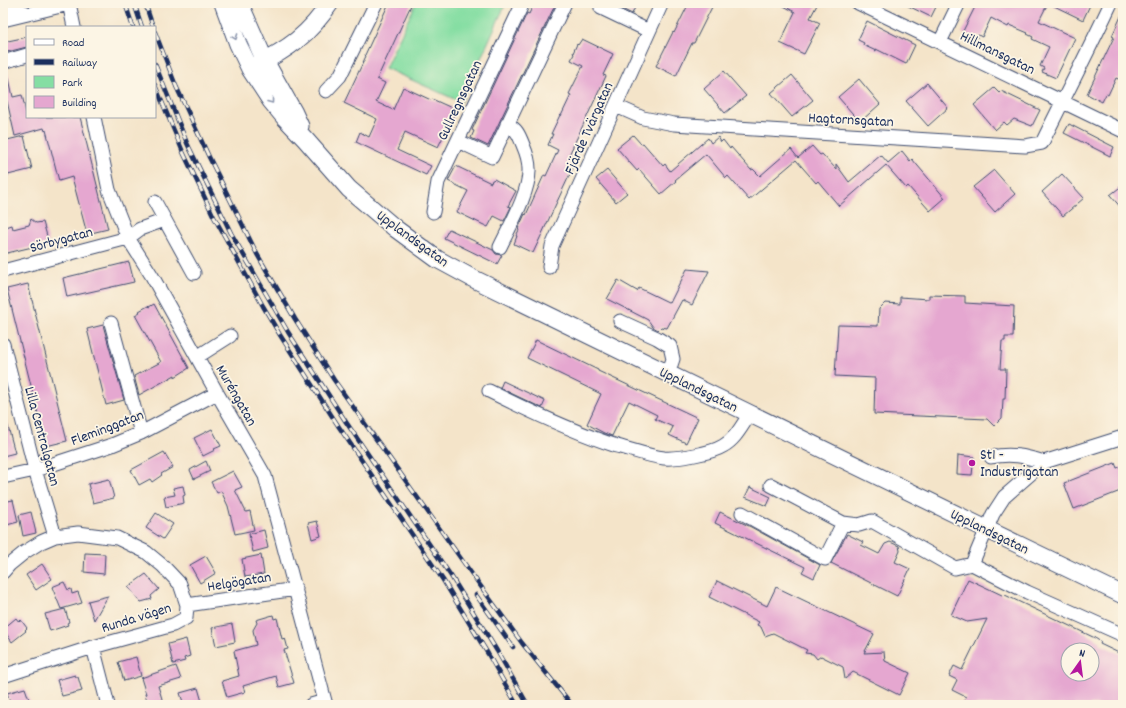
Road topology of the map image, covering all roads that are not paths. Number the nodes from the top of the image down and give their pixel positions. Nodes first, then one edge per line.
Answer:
1 (4, 3) edge
2 (69, 3) edge
3 (223, 3) edge
4 (240, 3) edge
5 (330, 3) edge
6 (376, 3) edge
7 (523, 3) edge
8 (565, 3) edge
9 (604, 3) edge
10 (662, 3) edge
11 (858, 3) edge
12 (959, 3) edge
13 (1111, 3) edge
14 (27, 14) junction
15 (3, 20) edge
16 (74, 26) edge
17 (649, 31) junction
18 (940, 42) junction
19 (26, 56) edge
20 (265, 61) junction
21 (3, 62) edge
22 (250, 69) junction
23 (326, 92) dead end
24 (1062, 101) junction
25 (616, 106) junction
26 (94, 118) edge
27 (507, 124) junction
28 (1123, 131) edge
29 (305, 139) junction
30 (458, 141) junction
31 (155, 202) dead end
32 (433, 212) dead end
33 (165, 220) junction
34 (128, 238) junction
35 (500, 247) dead end
36 (549, 267) dead end
37 (3, 271) edge
38 (194, 273) dead end
39 (620, 321) dead end
40 (111, 323) dead end
41 (230, 336) dead end
42 (3, 344) edge
43 (197, 357) junction
44 (668, 374) junction
45 (489, 391) dead end
46 (217, 393) junction
47 (750, 414) junction
48 (141, 433) junction
49 (1123, 437) edge
50 (991, 457) dead end
51 (1044, 462) junction
52 (35, 470) junction
53 (3, 477) edge
54 (771, 485) dead end
55 (742, 513) dead end
56 (843, 523) junction
57 (986, 530) junction
58 (55, 536) junction
59 (972, 564) junction
60 (3, 572) edge
61 (296, 589) junction
62 (1123, 594) edge
63 (187, 605) junction
64 (1123, 635) edge
65 (93, 647) junction
66 (3, 676) edge
67 (326, 703) edge
68 (108, 705) edge
69 (311, 705) edge

1 - 14 street
2 - 14 street
2 - 16 street
3 -> 22 main road, Upplandsgatan
4 - 20 main road, Upplandsgatan
5 - 20 main road
6 - 23 street
7 - 30 street, Gullregnsgatan
8 - 27 street
9 - 17 street
10 - 17 street, Fjärde Tvärgatan
11 - 18 street, Hillmansgatan
12 - 18 street
13 - 24 street
14 - 15 street
17 - 25 street, Fjärde Tvärgatan
18 - 24 street, Hillmansgatan
19 - 21 street
20 - 22 main road
20 - 29 main road, Upplandsgatan
22 -> 29 main road, Upplandsgatan
24 - 25 street, Hagtornsgatan
24 - 28 street, Hillmansgatan
25 - 36 street, Fjärde Tvärgatan
26 - 34 street, Muréngatan
27 - 30 street
27 - 35 street
29 - 44 main road, Upplandsgatan
30 - 32 street, Gullregnsgatan
31 - 33 street
33 - 34 street, Sörbygatan
33 - 38 street
34 - 37 street, Sörbygatan
34 - 43 street, Muréngatan
39 - 44 street
40 - 48 street
41 - 43 street
42 - 52 street, Lilla Centralgatan
43 - 46 street, Muréngatan
44 - 47 main road, Upplandsgatan
45 - 47 street
46 - 48 street, Fleminggatan
46 - 61 street, Muréngatan
47 - 57 main road, Upplandsgatan
48 - 52 street, Fleminggatan
49 - 51 street
50 - 51 street
51 - 57 street
52 - 53 street, Fleminggatan
52 - 58 street, Lilla Centralgatan
54 - 56 street
55 - 56 street
56 - 59 street
57 - 59 street
57 - 62 main road, Upplandsgatan
58 - 60 street, Runda vägen
58 - 63 street, Runda vägen
59 - 64 street
61 - 63 street, Helgögatan
61 - 67 street, Muréngatan
63 - 65 street, Runda vägen
65 - 66 street, Runda vägen
65 - 68 street
67 - 69 street

